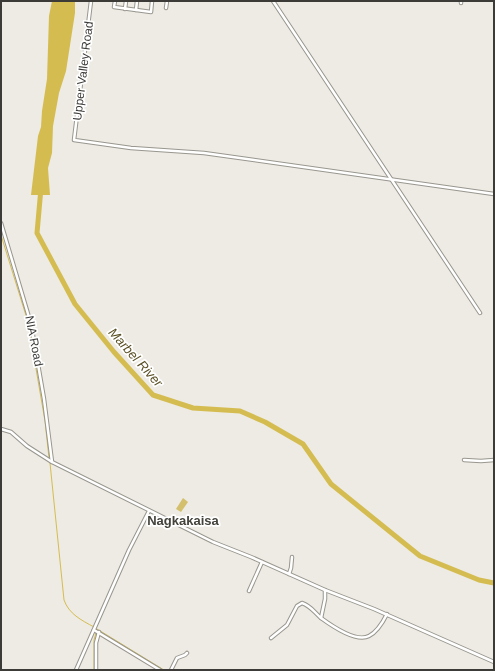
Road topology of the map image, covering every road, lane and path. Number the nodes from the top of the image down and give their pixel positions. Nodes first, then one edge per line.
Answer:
1 (91, 1) edge
2 (115, 1) edge
3 (126, 1) edge
4 (138, 1) edge
5 (152, 1) edge
6 (167, 1) edge
7 (273, 1) edge
8 (166, 8) dead end
9 (125, 9) junction
10 (136, 10) junction
11 (393, 180) junction
12 (494, 194) edge
13 (1, 223) edge
14 (480, 313) dead end
15 (1, 429) edge
16 (464, 460) dead end
17 (494, 460) edge
18 (52, 462) junction
19 (149, 511) junction
20 (292, 557) dead end
21 (262, 562) junction
22 (289, 574) junction
23 (325, 590) junction
24 (249, 591) dead end
25 (387, 614) junction
26 (321, 618) junction
27 (94, 630) junction
28 (99, 632) junction
29 (271, 638) dead end
30 (187, 653) dead end
31 (494, 662) edge
32 (76, 670) edge
33 (96, 670) edge
34 (160, 670) edge
35 (171, 670) edge

1 - 11 street, Upper Valley Road
2 - 9 street
3 - 9 street
4 - 10 street
5 - 10 street
6 - 8 street
7 - 11 street
9 - 10 street
11 - 12 street
11 - 14 street
13 - 18 street, NIA Road
15 - 18 street
16 - 17 street
18 - 19 street
19 - 21 street
19 - 27 street
20 - 22 street
21 - 22 street
21 - 24 street
22 - 23 street
23 - 25 street
23 - 26 street
25 - 26 street
25 - 31 street
26 - 29 street
27 - 28 street
27 - 32 street
28 - 33 street
28 - 34 street
30 - 35 street

